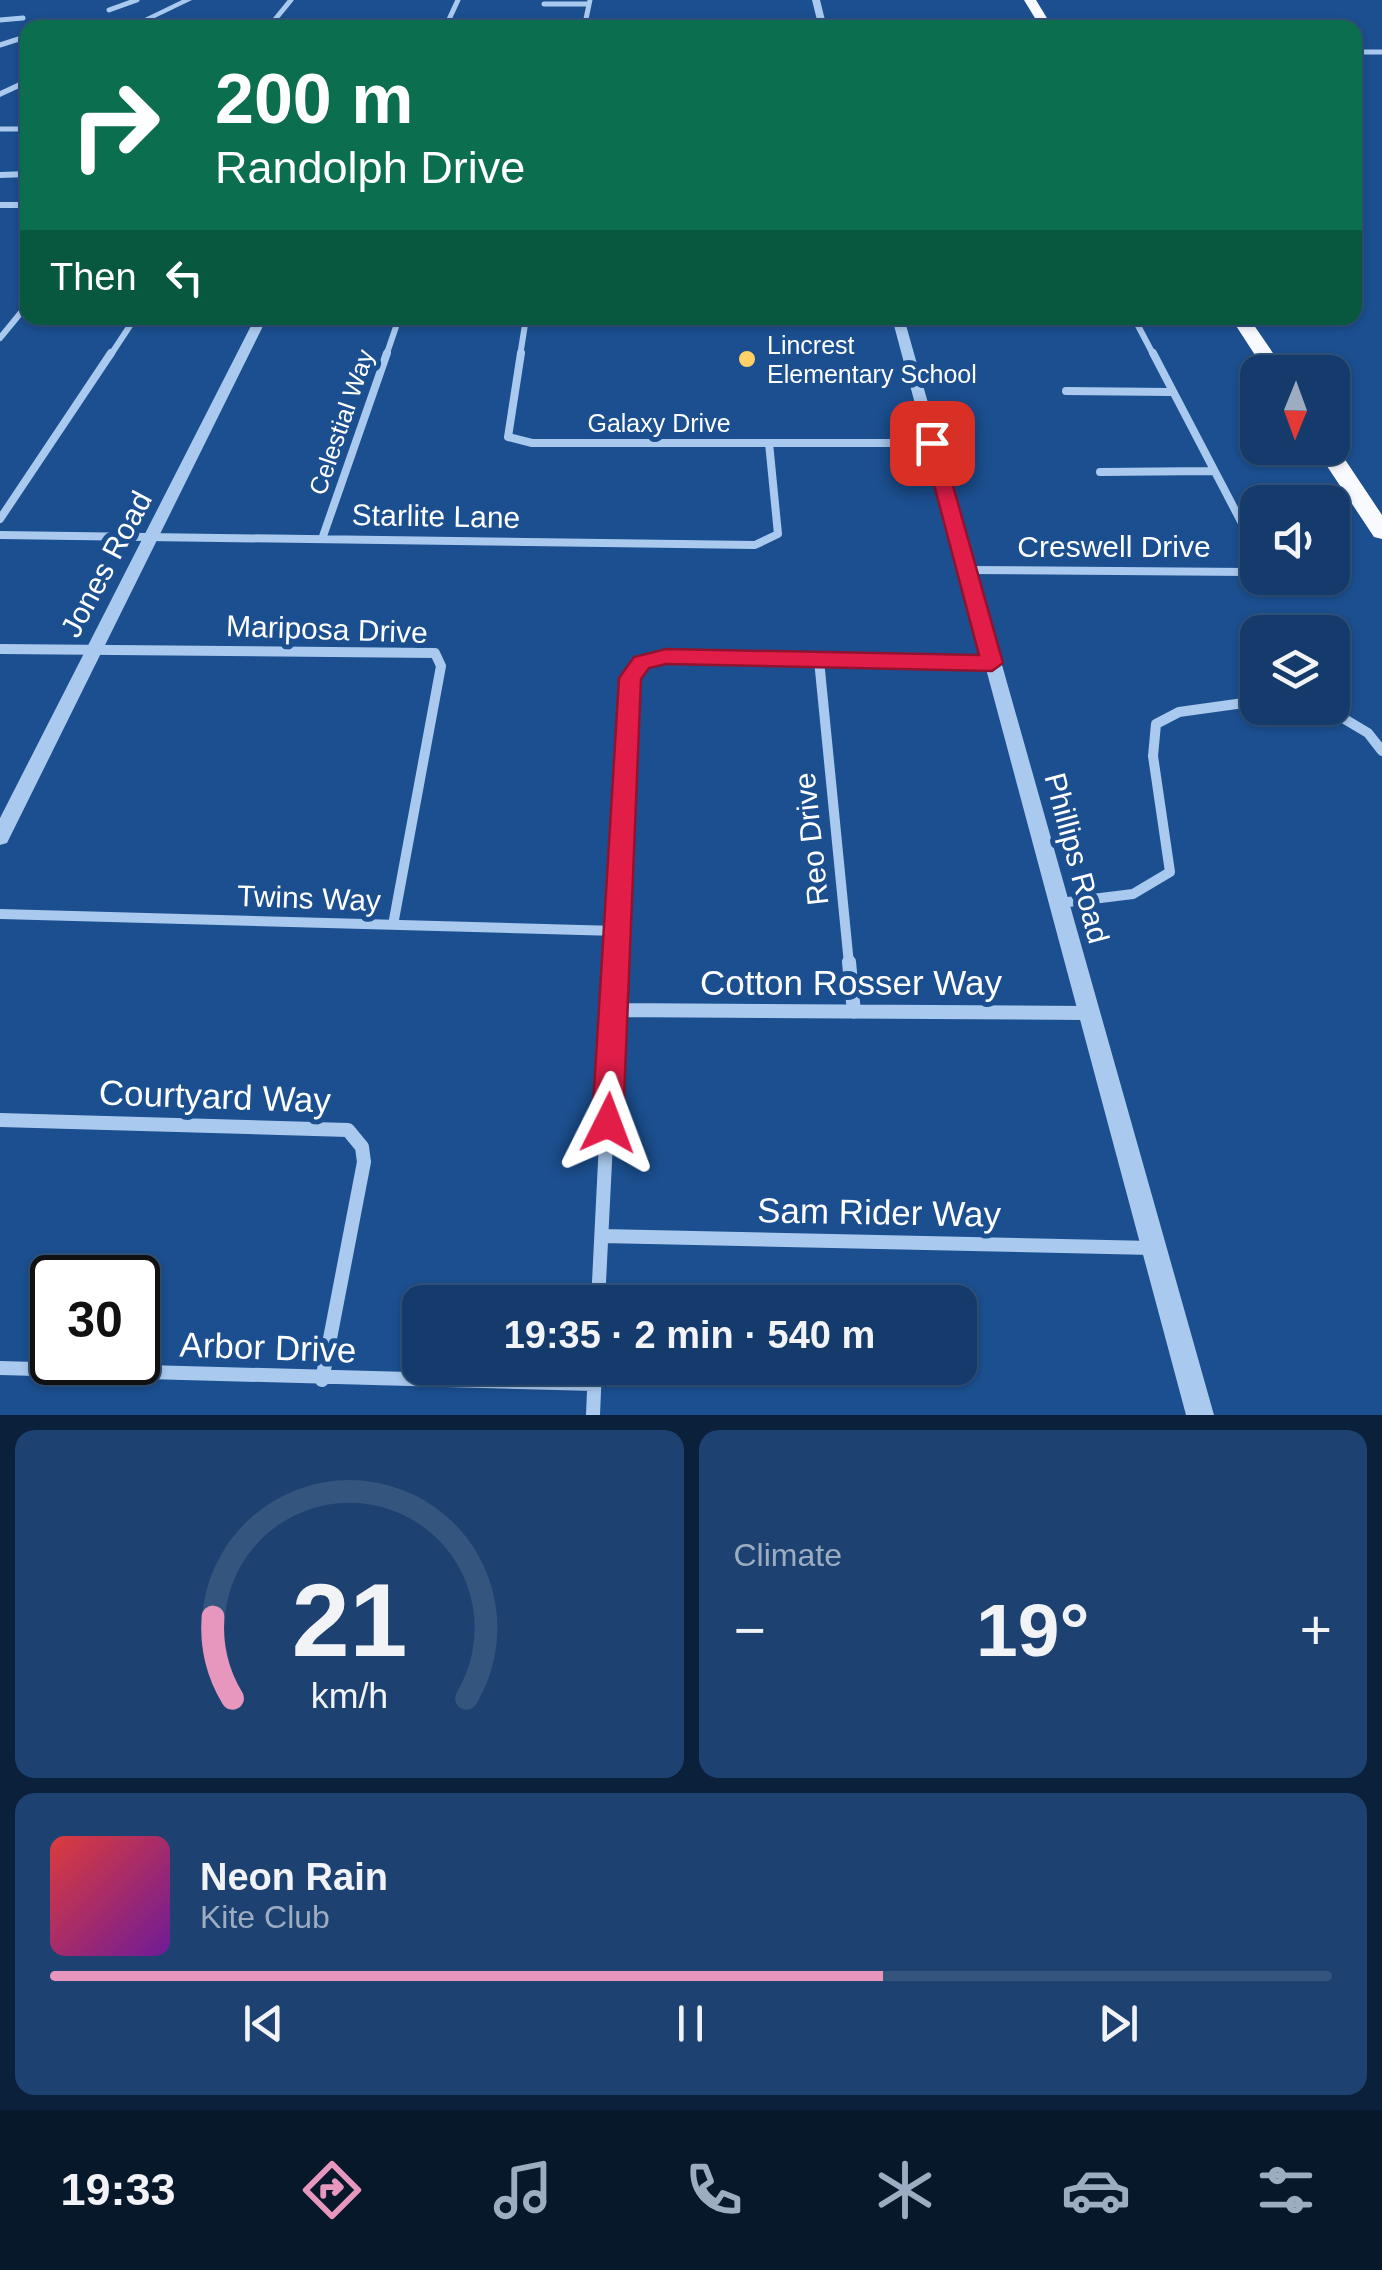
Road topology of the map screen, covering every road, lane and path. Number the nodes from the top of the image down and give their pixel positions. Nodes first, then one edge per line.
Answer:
1 (135, 0) edge
2 (188, 0) edge
3 (291, 0) edge
4 (590, 2) edge
5 (544, 4) dead end
6 (109, 10) dead end
7 (23, 18) dead end
8 (0, 20) edge
9 (144, 20) edge
10 (275, 20) edge
11 (20, 314) edge
12 (130, 325) edge
13 (258, 325) edge
14 (397, 325) edge
15 (525, 325) edge
16 (900, 325) edge
17 (1137, 325) edge
18 (1245, 325) edge
19 (0, 338) edge
20 (1265, 355) edge
21 (1066, 390) dead end
22 (1170, 392) junction
23 (769, 443) junction
24 (932, 443) junction
25 (1337, 465) edge
26 (1213, 470) junction
27 (1100, 472) dead end
28 (0, 518) edge
29 (1240, 520) edge
30 (1382, 532) edge
31 (0, 536) edge
32 (152, 538) junction
33 (322, 539) junction
34 (967, 570) junction
35 (1240, 572) edge
36 (0, 648) edge
37 (92, 649) junction
38 (819, 660) junction
39 (992, 663) junction
40 (1240, 704) edge
41 (1350, 720) edge
42 (1382, 751) edge
43 (0, 837) edge
44 (1059, 903) junction
45 (0, 914) edge
46 (393, 925) junction
47 (617, 931) junction
48 (613, 1010) junction
49 (854, 1012) junction
50 (1089, 1013) junction
51 (0, 1120) edge
52 (602, 1236) junction
53 (1154, 1248) junction
54 (599, 1285) edge
55 (0, 1368) edge
56 (402, 1379) edge
57 (322, 1380) junction
58 (595, 1385) edge
59 (593, 1415) edge
60 (1200, 1415) edge

1 - 6 street
2 - 9 street
3 - 10 street
4 - 5 street
7 - 8 street
11 - 19 street
12 - 28 street
13 - 32 street, Jones Road
14 - 33 street, Celestial Way
15 - 23 street, Galaxy Drive
16 - 24 street, Phillips Road
17 - 22 street, Creswell Drive
18 - 20 highway
21 - 22 street
22 - 26 street, Creswell Drive
23 - 24 street, Galaxy Drive
23 - 33 street, Starlite Lane
24 - 34 street, Phillips Road
25 - 30 highway
26 - 27 street
26 - 29 street, Creswell Drive
31 - 32 street, Starlite Lane
32 - 33 street, Starlite Lane
32 - 37 street, Jones Road
34 - 35 street, Creswell Drive
34 - 39 street, Phillips Road
36 - 37 street, Mariposa Drive
37 - 43 street, Jones Road
37 - 46 street, Mariposa Drive
38 - 39 street
38 - 47 street
38 - 49 street, Reo Drive
39 - 44 street, Phillips Road
40 - 44 street
41 - 42 street
44 - 50 street, Phillips Road
45 - 46 street, Twins Way
46 - 47 street, Twins Way
47 - 48 street
48 - 49 street, Cotton Rosser Way
48 - 52 street
49 - 50 street, Cotton Rosser Way
50 - 53 street, Phillips Road
51 - 57 street, Courtyard Way
52 - 53 street, Sam Rider Way
52 - 54 street
53 - 60 street, Phillips Road
55 - 57 street, Arbor Drive
56 - 57 street, Arbor Drive
58 - 59 street

